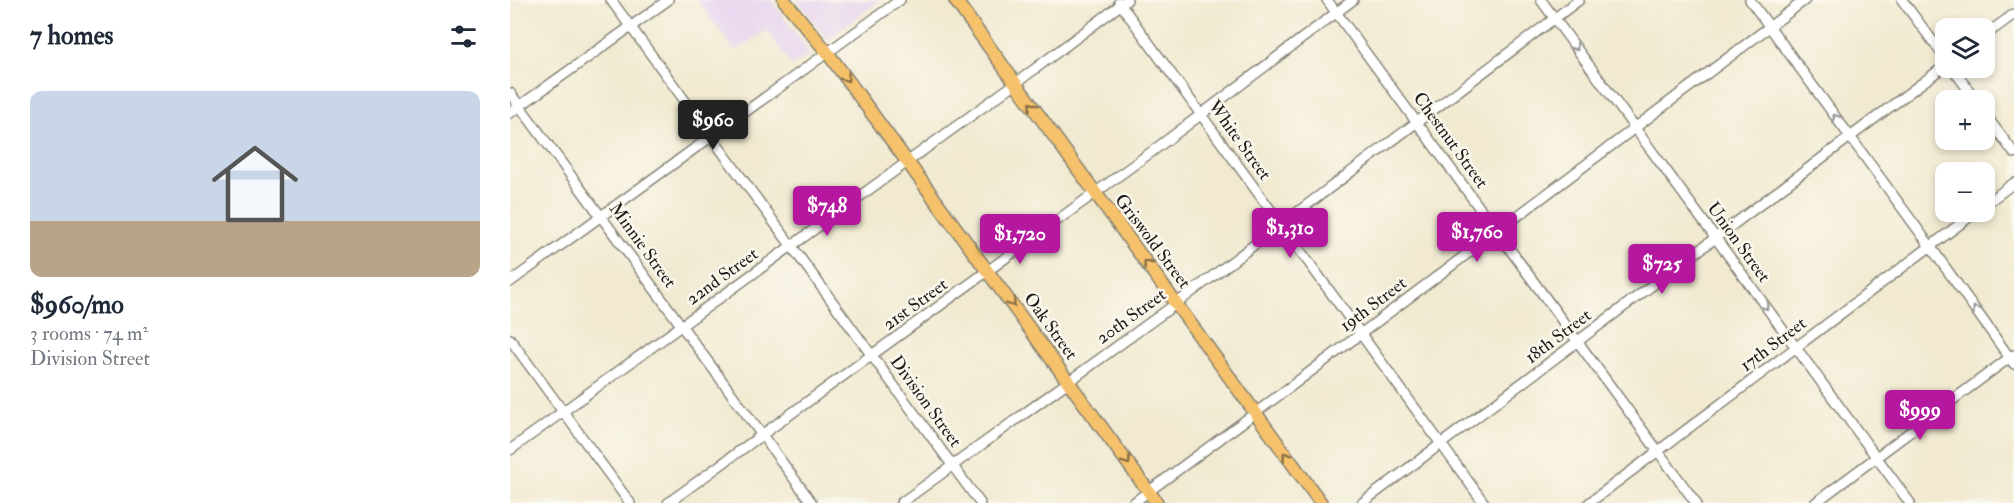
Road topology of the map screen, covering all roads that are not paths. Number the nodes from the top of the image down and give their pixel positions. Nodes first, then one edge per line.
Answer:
1 (611, 0) edge
2 (668, 0) edge
3 (784, 0) edge
4 (900, 0) edge
5 (956, 0) edge
6 (1328, 0) edge
7 (1353, 0) edge
8 (1541, 0) edge
9 (1579, 0) edge
10 (1750, 0) edge
11 (1805, 0) edge
12 (1902, 0) edge
13 (1122, 2) edge
14 (1337, 12) junction
15 (2014, 14) edge
16 (1554, 19) junction
17 (630, 27) junction
18 (1769, 27) junction
19 (1995, 28) edge
20 (1935, 44) edge
21 (827, 52) junction
22 (1935, 73) edge
23 (1016, 83) junction
24 (510, 93) edge
25 (520, 106) junction
26 (510, 113) edge
27 (1201, 115) junction
28 (1417, 122) junction
29 (1635, 128) junction
30 (1995, 128) edge
31 (711, 136) junction
32 (1850, 136) junction
33 (2014, 153) edge
34 (908, 162) junction
35 (2014, 183) edge
36 (1095, 194) junction
37 (1995, 197) edge
38 (601, 216) junction
39 (1962, 222) edge
40 (1282, 224) junction
41 (1497, 232) junction
42 (1716, 237) junction
43 (792, 246) junction
44 (1930, 246) junction
45 (989, 271) junction
46 (510, 282) edge
47 (1177, 303) junction
48 (681, 326) junction
49 (1360, 334) junction
50 (510, 339) edge
51 (1578, 342) junction
52 (1795, 348) junction
53 (872, 355) junction
54 (2012, 359) edge
55 (1069, 381) junction
56 (563, 411) junction
57 (1256, 413) junction
58 (762, 435) junction
59 (1441, 444) junction
60 (510, 450) edge
61 (1658, 451) junction
62 (1876, 457) junction
63 (953, 465) junction
64 (1149, 491) junction
65 (630, 503) edge
66 (668, 503) edge
67 (812, 503) edge
68 (900, 503) edge
69 (980, 503) edge
70 (1133, 503) edge
71 (1157, 503) edge
72 (1321, 503) edge
73 (1362, 503) edge
74 (1484, 503) edge
75 (1589, 503) edge
76 (1696, 503) edge
77 (1815, 503) edge
78 (1910, 503) edge

1 - 17 street, Division Street
2 - 17 street
3 - 21 main road, Oak Street
4 - 21 street
5 - 23 main road, Griswold Street
6 - 14 street, Chestnut Street
7 - 14 street, 21st Street
8 - 16 street, Union Street
9 - 16 street, 20th Street
10 - 18 street
11 - 18 street, 19th Street
12 - 20 street
13 - 23 street, 22nd Street
13 - 27 street, White Street
14 - 27 street, 21st Street
14 - 28 street, Chestnut Street
15 - 19 street
16 - 28 street, 20th Street
16 -> 29 street, Union Street
17 - 25 street
17 - 31 street, Division Street
18 - 29 street, 19th Street
32 -> 18 street
21 - 31 street
21 -> 34 main road, Oak Street
22 - 32 street, 18th Street
23 - 34 street, 22nd Street
36 -> 23 main road, Griswold Street
24 - 25 street, Minnie Street
25 - 26 street
25 - 38 street, Minnie Street
27 - 36 street, 21st Street
27 - 40 street, White Street
28 - 40 street, 20th Street
28 - 41 street, Chestnut Street
29 - 41 street, 19th Street
29 - 42 street, Union Street
30 - 33 street
31 - 38 street
31 - 43 street, Division Street
32 - 42 street, 18th Street
32 - 44 street
34 - 43 street, 22nd Street
34 - 45 main road, Oak Street
35 - 37 street
36 - 45 street, 21st Street
47 -> 36 main road, Griswold Street
38 - 46 street
38 - 48 street, Minnie Street
39 - 44 street, 17th Street
40 - 47 street, 20th Street
40 - 49 street, White Street
41 - 49 street, 19th Street
41 - 51 street, Chestnut Street
42 - 51 street, 18th Street
42 -> 52 street, Union Street
43 - 48 street, 22nd Street
43 - 53 street, Division Street
44 - 52 street, 17th Street
54 -> 44 street
45 - 53 street, 21st Street
45 -> 55 main road, Oak Street
47 - 55 street, 20th Street
47 - 57 main road, Griswold Street
48 - 56 street, 22nd Street
48 - 58 street, Minnie Street
49 - 57 street, 19th Street
49 - 59 street, White Street
50 - 56 street
51 - 59 street, 18th Street
51 - 61 street, Chestnut Street
52 - 61 street, 17th Street
52 - 62 street, Union Street
53 - 58 street, 21st Street
53 - 63 street, Division Street
54 - 62 street
55 - 63 street, 20th Street
55 -> 64 main road, Oak Street
56 - 60 street, 22nd Street
56 - 65 street
57 - 64 street, 19th Street
72 -> 57 main road, Griswold Street
58 - 66 street, 21st Street
58 - 67 street, Minnie Street
59 - 73 street, 18th Street
59 - 74 street, White Street
61 - 75 street, 17th Street
61 - 76 street, Chestnut Street
62 - 77 street
62 - 78 street, Union Street
63 - 68 street, 20th Street
63 - 69 street, Division Street
64 - 70 street, 19th Street
64 - 71 main road, Oak Street

